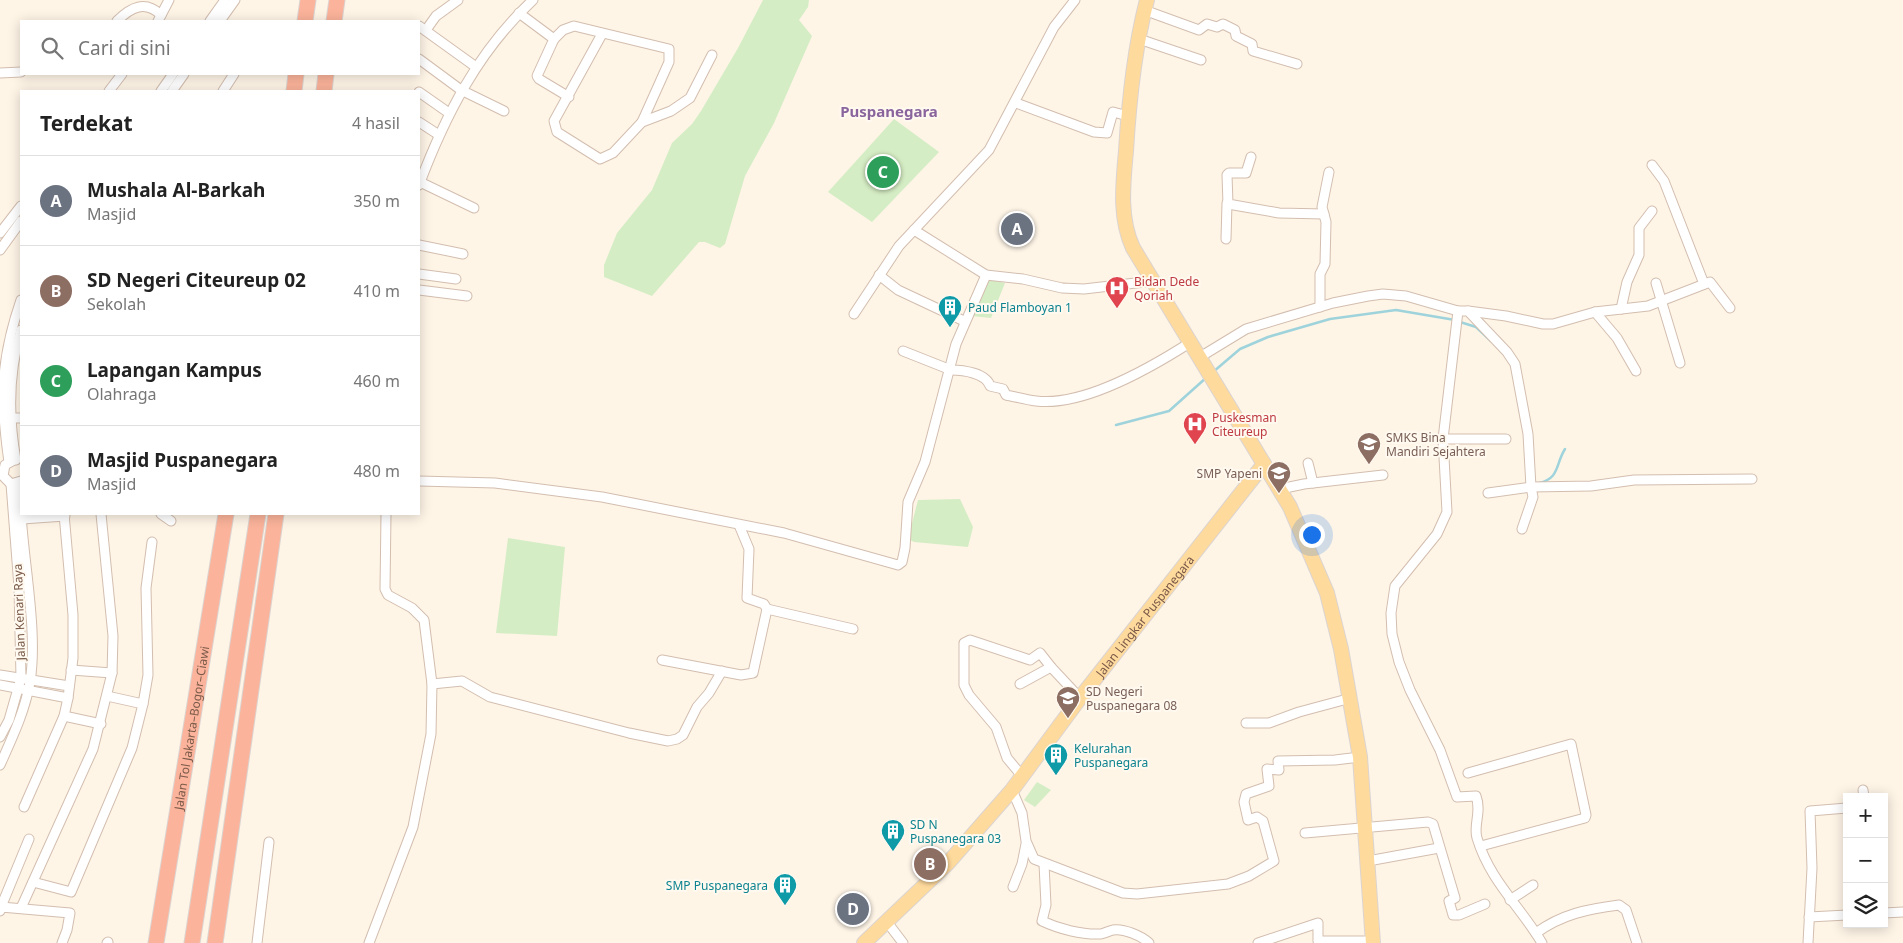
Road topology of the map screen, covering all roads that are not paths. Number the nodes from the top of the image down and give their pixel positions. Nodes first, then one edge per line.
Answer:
1 (169, 0) edge
2 (225, 0) edge
3 (235, 0) edge
4 (308, 0) edge
5 (337, 0) edge
6 (458, 0) edge
7 (533, 0) edge
8 (1075, 0) edge
9 (1146, 5) edge
10 (519, 13) junction
11 (160, 18) edge
12 (117, 20) edge
13 (211, 20) edge
14 (221, 20) edge
15 (305, 20) edge
16 (334, 20) edge
17 (422, 28) edge
18 (602, 34) junction
19 (554, 39) junction
20 (1138, 39) junction
21 (712, 54) dead end
22 (420, 60) edge
23 (1201, 60) dead end
24 (1298, 64) dead end
25 (476, 67) junction
26 (20, 72) edge
27 (0, 73) edge
28 (172, 75) edge
29 (183, 75) edge
30 (233, 75) edge
31 (296, 75) edge
32 (326, 75) edge
33 (113, 78) edge
34 (109, 90) edge
35 (162, 90) edge
36 (173, 90) edge
37 (224, 90) edge
38 (294, 90) edge
39 (324, 90) edge
40 (461, 90) junction
41 (420, 93) edge
42 (569, 98) junction
43 (1016, 103) junction
44 (504, 111) dead end
45 (449, 113) junction
46 (1128, 116) junction
47 (642, 122) junction
48 (420, 123) edge
49 (438, 135) junction
50 (1251, 157) dead end
51 (1652, 165) dead end
52 (1329, 172) dead end
53 (420, 181) edge
54 (420, 184) edge
55 (1227, 203) junction
56 (20, 207) edge
57 (474, 208) dead end
58 (1652, 211) dead end
59 (1324, 214) junction
60 (10, 220) junction
61 (20, 224) edge
62 (20, 225) edge
63 (914, 230) junction
64 (0, 233) edge
65 (1226, 238) dead end
66 (420, 245) edge
67 (0, 250) edge
68 (463, 254) dead end
69 (420, 274) edge
70 (879, 275) junction
71 (986, 275) junction
72 (456, 279) dead end
73 (1153, 281) junction
74 (1656, 283) dead end
75 (1704, 284) junction
76 (420, 290) edge
77 (467, 296) dead end
78 (1661, 302) junction
79 (20, 303) edge
80 (1320, 307) junction
81 (1730, 308) dead end
82 (1621, 309) junction
83 (1468, 311) junction
84 (1595, 312) junction
85 (854, 314) dead end
86 (1458, 316) junction
87 (964, 321) junction
88 (20, 334) edge
89 (1191, 342) junction
90 (903, 351) dead end
91 (1202, 360) junction
92 (1680, 363) dead end
93 (951, 370) junction
94 (1636, 371) dead end
95 (11, 418) junction
96 (20, 418) edge
97 (1443, 439) junction
98 (1506, 439) dead end
99 (16, 462) edge
100 (1308, 463) dead end
101 (1264, 464) junction
102 (1, 471) edge
103 (1383, 475) dead end
104 (1752, 479) dead end
105 (420, 481) edge
106 (12, 482) edge
107 (1313, 482) junction
108 (1530, 487) junction
109 (1280, 490) junction
110 (1488, 493) dead end
111 (20, 511) edge
112 (21, 515) edge
113 (65, 515) edge
114 (101, 515) edge
115 (162, 515) edge
116 (226, 515) edge
117 (258, 515) edge
118 (276, 515) edge
119 (386, 515) edge
120 (171, 521) dead end
121 (739, 525) junction
122 (1522, 529) dead end
123 (152, 542) dead end
124 (767, 609) junction
125 (853, 629) dead end
126 (662, 660) dead end
127 (1051, 667) junction
128 (71, 670) junction
129 (722, 671) junction
130 (112, 673) junction
131 (0, 676) edge
132 (25, 679) junction
133 (432, 684) junction
134 (1020, 684) dead end
135 (0, 685) edge
136 (69, 686) junction
137 (18, 688) junction
138 (28, 690) junction
139 (107, 696) junction
140 (68, 698) junction
141 (1080, 698) junction
142 (1351, 698) junction
143 (144, 704) junction
144 (64, 716) junction
145 (1246, 723) dead end
146 (101, 724) junction
147 (0, 737) edge
148 (1360, 757) junction
149 (0, 764) edge
150 (1468, 773) dead end
151 (1022, 776) junction
152 (1012, 790) junction
153 (24, 807) dead end
154 (1843, 808) edge
155 (1366, 827) junction
156 (1305, 833) dead end
157 (29, 839) dead end
158 (1026, 841) junction
159 (269, 842) dead end
160 (1480, 846) junction
161 (1439, 848) junction
162 (1368, 861) junction
163 (1044, 864) junction
164 (33, 882) junction
165 (1533, 885) dead end
166 (1013, 887) dead end
167 (1510, 900) junction
168 (1485, 904) dead end
169 (162, 905) junction
170 (21, 908) dead end
171 (1, 909) edge
172 (1903, 912) edge
173 (1888, 913) edge
174 (1843, 915) edge
175 (1809, 917) junction
176 (887, 922) junction
177 (1536, 933) junction
178 (1372, 942) edge
179 (62, 943) edge
180 (150, 943) edge
181 (156, 943) edge
182 (192, 943) edge
183 (215, 943) edge
184 (257, 943) edge
185 (369, 943) edge
186 (864, 943) edge
187 (903, 943) edge
188 (1150, 943) edge
189 (1258, 943) edge
190 (1542, 943) edge
191 (1637, 943) edge
192 (1808, 943) edge

1 - 11 street
2 - 13 street
3 - 14 street
4 - 15 highway
5 - 16 highway
6 - 17 street
7 - 10 street
8 - 43 street
9 - 20 main road
9 - 24 street
10 - 19 street
10 - 25 street
11 - 12 street
17 - 25 street
18 - 19 street
18 - 42 street
18 - 47 street
19 - 42 street
20 - 23 street
20 - 46 main road
21 - 47 street
22 - 40 street
25 - 40 street
26 - 27 street
28 - 35 street
29 - 36 street
30 - 37 street
31 - 38 highway
32 - 39 highway
33 - 34 street
40 - 44 street
40 - 45 street
41 - 45 street
42 - 47 street
43 - 46 street
43 - 63 street
45 - 49 street
46 - 73 main road
48 - 49 street
49 - 53 street
50 - 55 street
51 - 75 street
52 - 59 street
54 - 57 street
55 - 59 street
55 - 65 street
56 - 60 street
58 - 82 street
59 - 80 street
60 - 61 street
60 - 64 street
62 - 67 street
63 - 70 street
63 - 71 street
66 - 68 street
69 - 72 street
70 - 85 street
70 - 87 street
71 - 73 street
71 - 87 street
73 - 89 main road
74 - 78 street
75 - 78 street
75 - 81 street
76 - 77 street
78 - 82 street
78 - 92 street
79 - 99 street
80 - 86 street
80 - 91 street
82 - 84 street
83 - 84 street
83 - 86 street
83 - 108 street
84 - 94 street
86 - 97 street
87 - 93 street
88 - 95 street
89 - 91 main road
89 - 93 street
90 - 93 street
91 - 101 main road
93 - 121 street
95 - 96 street
95 - 99 street
97 - 98 street
97 - 160 street
99 - 102 street
100 - 107 street
101 - 109 main road
101 - 141 main road, Jalan Lingkar Puspanegara
102 - 106 street
103 - 107 street
104 - 108 street
105 - 121 street
106 - 111 street, Jalan Kenari Raya
106 - 132 street, Jalan Kenari Raya
107 - 109 street
108 - 110 street
108 - 122 street
109 - 142 main road
112 - 113 street
112 - 132 street, Jalan Kenari Raya
113 - 128 street
114 - 130 street
115 - 120 street
116 - 169 highway, Jalan Tol Jakarta–Bogor–Ciawi
117 - 182 highway
118 - 183 highway
119 - 133 street
121 - 124 street
123 - 143 street
124 - 125 street
124 - 129 street
126 - 129 street
127 - 134 street
127 - 141 street
127 - 151 street
128 - 130 street
128 - 136 street
129 - 133 street
130 - 139 street
131 - 132 street
132 - 136 street
132 - 137 street, Jalan Kenari Raya
132 - 138 street, Jalan Kenari Raya
133 - 185 street
135 - 137 street
136 - 140 street
137 - 138 street
137 - 147 street, Jalan Kenari Raya
138 - 140 street
138 - 149 street, Jalan Kenari Raya
139 - 143 street
139 - 146 street
140 - 144 street
141 - 151 main road, Jalan Lingkar Puspanegara
142 - 145 street
142 - 148 main road
143 - 164 street
144 - 146 street
144 - 153 street
146 - 164 street
148 - 155 main road
148 - 163 street
150 - 160 street
151 - 152 main road, Jalan Lingkar Puspanegara
152 - 158 street
152 - 176 main road, Jalan Lingkar Puspanegara
154 - 175 street
155 - 156 street
155 - 161 street
155 - 162 main road
157 - 171 street
158 - 163 street
158 - 166 street
159 - 184 street
160 - 167 street
161 - 162 street
161 - 168 street
162 - 178 main road
163 - 188 street
164 - 170 street
165 - 167 street
167 - 177 street
169 - 180 highway
169 - 181 highway, Jalan Tol Jakarta–Bogor–Ciawi
171 - 179 street
172 - 173 street
174 - 175 street
175 - 192 street
176 - 186 main road, Jalan Lingkar Puspanegara
176 - 187 street
177 - 190 street
177 - 191 street
178 - 189 street

